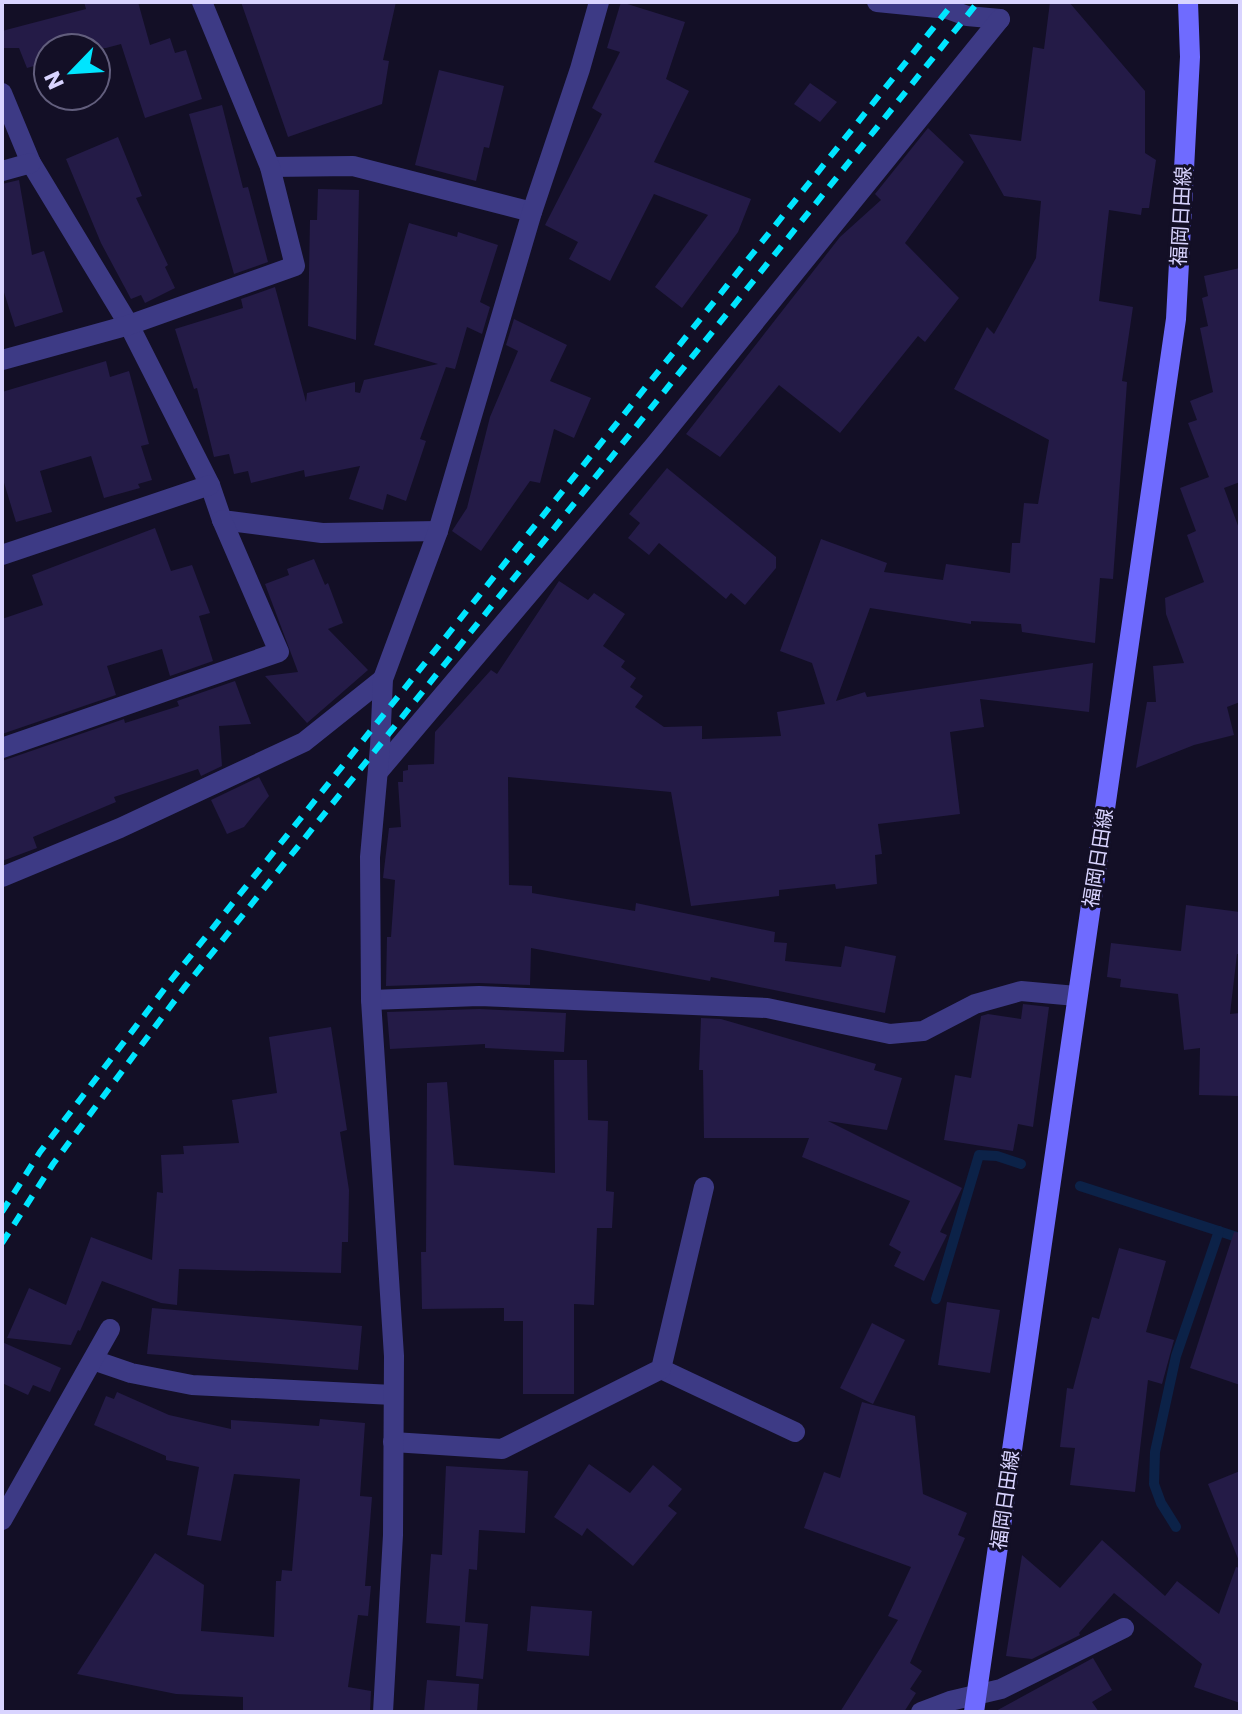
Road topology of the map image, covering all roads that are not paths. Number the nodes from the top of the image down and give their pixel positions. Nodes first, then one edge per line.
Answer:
1 (202, 2) edge
2 (599, 2) edge
3 (877, 2) edge
4 (1188, 2) edge
5 (2, 93) edge
6 (31, 163) junction
7 (270, 167) junction
8 (2, 171) edge
9 (532, 212) junction
10 (129, 325) junction
11 (2, 360) edge
12 (210, 485) junction
13 (222, 520) junction
14 (438, 531) junction
15 (2, 555) edge
16 (383, 679) junction
17 (2, 748) edge
18 (378, 772) junction
19 (2, 877) edge
20 (1076, 996) junction
21 (371, 1000) junction
22 (704, 1187) dead end
23 (110, 1329) dead end
24 (93, 1360) junction
25 (661, 1369) junction
26 (393, 1395) junction
27 (795, 1432) dead end
28 (393, 1442) junction
29 (2, 1520) edge
30 (1124, 1628) dead end
31 (975, 1703) edge
32 (383, 1712) edge
33 (921, 1712) edge

1 - 7 street
2 - 9 street
3 - 18 street
4 - 20 main road, 福岡日田線
5 - 6 street
6 - 8 street
6 - 10 street
7 - 9 street
7 - 10 street
9 - 14 street
10 - 11 street
10 - 12 street
12 - 13 street
12 - 15 street
13 - 14 street
13 - 17 street
14 - 16 street
16 - 18 street
16 - 19 street
18 - 21 street
20 - 21 street
20 - 31 main road, 福岡日田線
21 - 26 street
22 - 25 street
23 - 24 street
24 - 26 street
24 - 29 street
25 - 27 street
25 - 28 street
26 - 28 street
28 - 32 street
30 - 31 street
31 - 33 street

